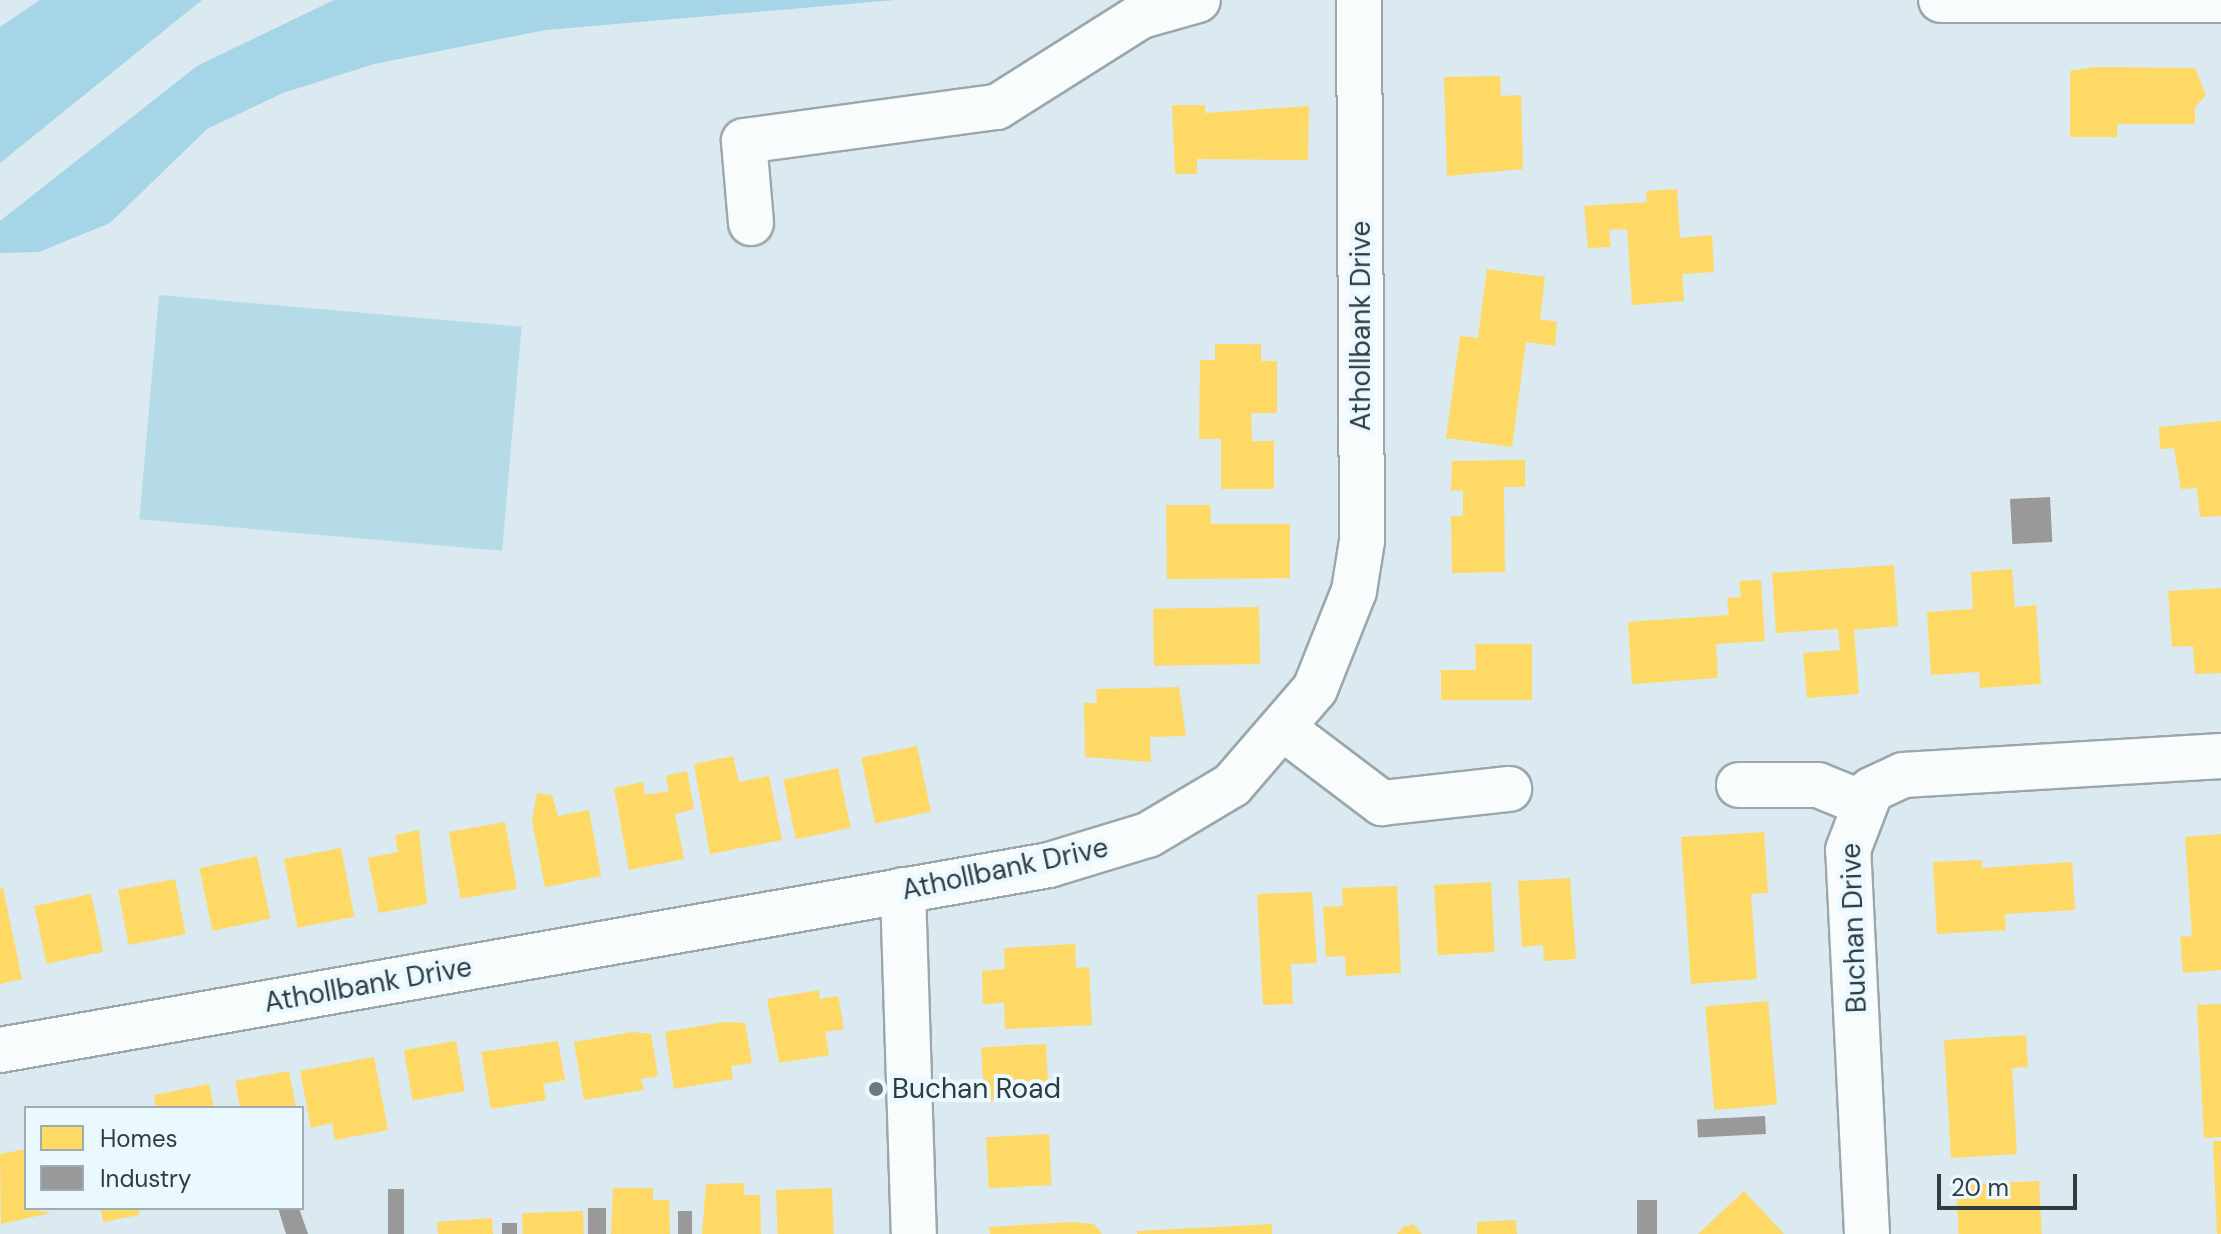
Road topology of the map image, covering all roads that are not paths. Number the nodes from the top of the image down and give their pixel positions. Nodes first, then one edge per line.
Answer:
1 (1198, 0) edge
2 (1359, 0) edge
3 (1941, 0) edge
4 (2221, 0) edge
5 (751, 223) dead end
6 (1284, 729) junction
7 (2221, 756) edge
8 (1739, 785) dead end
9 (1509, 789) dead end
10 (1862, 803) junction
11 (903, 890) junction
12 (0, 1050) edge
13 (914, 1234) edge
14 (1867, 1234) edge

1 - 5 street
2 - 6 street, Athollbank Drive
3 - 4 street
6 - 9 street
6 - 11 street, Athollbank Drive
7 - 10 street, Buchan Drive
8 - 10 street
10 - 14 street, Buchan Drive
11 - 12 street, Athollbank Drive
11 - 13 street

